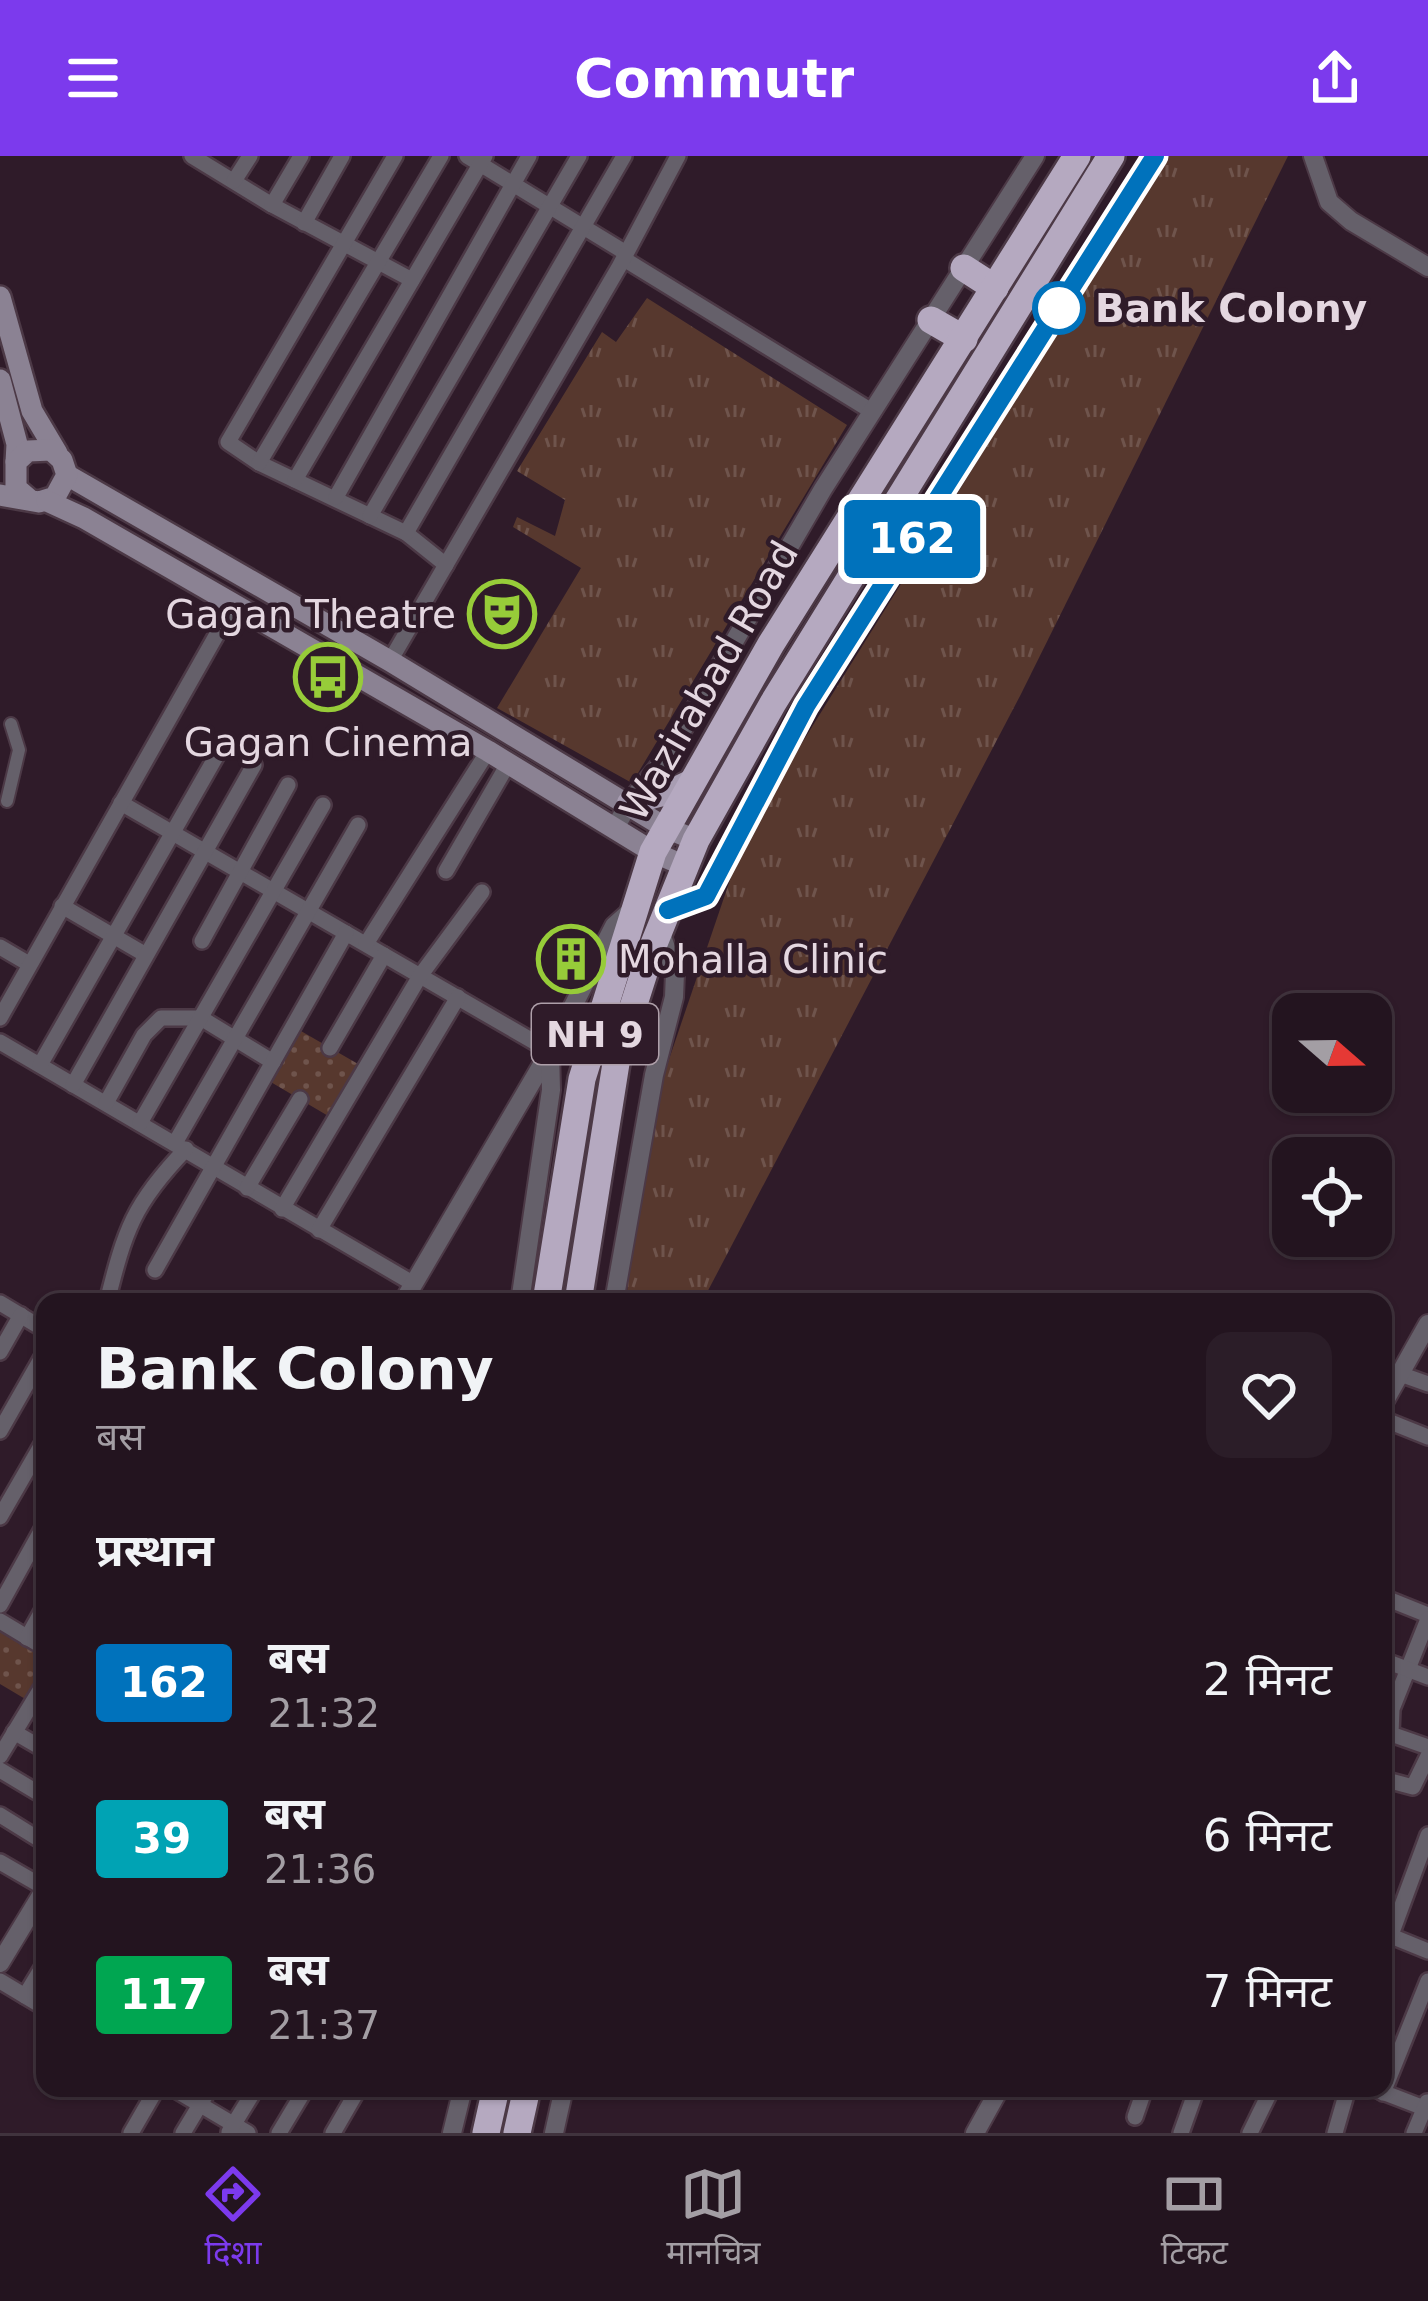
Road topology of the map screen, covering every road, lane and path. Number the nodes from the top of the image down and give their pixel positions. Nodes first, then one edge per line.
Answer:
1 (250, 156) edge
2 (301, 156) edge
3 (342, 156) edge
4 (395, 156) edge
5 (441, 156) edge
6 (529, 156) edge
7 (580, 156) edge
8 (624, 156) edge
9 (678, 156) edge
10 (1035, 156) edge
11 (1077, 156) edge
12 (1112, 156) edge
13 (1155, 156) edge
14 (1313, 156) edge
15 (199, 158) edge
16 (477, 159) edge
17 (1322, 180) junction
18 (234, 181) junction
19 (513, 184) junction
20 (272, 205) junction
21 (549, 206) junction
22 (304, 223) junction
23 (582, 226) junction
24 (344, 244) junction
25 (1428, 254) edge
26 (625, 256) junction
27 (378, 262) junction
28 (1428, 267) edge
29 (964, 268) junction
30 (412, 280) junction
31 (995, 288) junction
32 (0, 297) edge
33 (931, 320) junction
34 (964, 339) junction
35 (0, 380) edge
36 (873, 412) junction
37 (260, 463) junction
38 (65, 467) junction
39 (10, 469) edge
40 (295, 480) junction
41 (0, 496) edge
42 (335, 497) junction
43 (39, 501) junction
44 (370, 517) junction
45 (406, 533) junction
46 (446, 565) junction
47 (234, 604) junction
48 (390, 661) junction
49 (11, 724) dead end
50 (221, 748) dead end
51 (488, 751) junction
52 (508, 764) junction
53 (254, 765) dead end
54 (692, 781) junction
55 (288, 785) dead end
56 (8, 801) dead end
57 (121, 803) junction
58 (628, 803) junction
59 (323, 805) dead end
60 (358, 825) dead end
61 (615, 828) junction
62 (171, 832) junction
63 (660, 840) junction
64 (205, 852) junction
65 (690, 853) junction
66 (446, 871) dead end
67 (240, 872) junction
68 (273, 891) junction
69 (482, 892) dead end
70 (62, 906) junction
71 (637, 907) junction
72 (308, 911) junction
73 (664, 921) junction
74 (346, 933) junction
75 (112, 935) junction
76 (202, 941) dead end
77 (366, 944) junction
78 (0, 947) edge
79 (146, 955) junction
80 (385, 955) junction
81 (29, 964) junction
82 (420, 976) junction
83 (458, 997) junction
84 (0, 1018) edge
85 (201, 1018) junction
86 (234, 1038) junction
87 (0, 1042) edge
88 (330, 1048) dead end
89 (550, 1051) junction
90 (273, 1062) junction
91 (40, 1065) junction
92 (74, 1085) junction
93 (300, 1100) dead end
94 (106, 1103) junction
95 (140, 1123) junction
96 (180, 1146) junction
97 (212, 1167) junction
98 (247, 1188) junction
99 (282, 1210) junction
100 (319, 1230) junction
101 (155, 1270) dead end
102 (414, 1284) junction
103 (108, 1293) edge
104 (408, 1293) edge
105 (521, 1293) edge
106 (547, 1293) edge
107 (579, 1293) edge
108 (616, 1293) edge
109 (0, 1303) edge
110 (21, 1315) junction
111 (36, 1324) edge
112 (1428, 1324) edge
113 (0, 1352) edge
114 (36, 1368) edge
115 (1400, 1374) junction
116 (1428, 1384) edge
117 (1392, 1388) edge
118 (1392, 1423) edge
119 (0, 1431) edge
120 (1428, 1437) edge
121 (36, 1455) edge
122 (0, 1517) edge
123 (36, 1540) edge
124 (1392, 1601) edge
125 (0, 1605) edge
126 (1428, 1617) edge
127 (0, 1621) edge
128 (36, 1622) edge
129 (27, 1638) junction
130 (36, 1643) edge
131 (1392, 1664) edge
132 (1408, 1670) junction
133 (1428, 1677) edge
134 (36, 1702) edge
135 (1392, 1709) edge
136 (14, 1732) junction
137 (1392, 1735) edge
138 (36, 1745) edge
139 (1428, 1752) edge
140 (0, 1756) edge
141 (0, 1770) edge
142 (1392, 1781) edge
143 (36, 1792) edge
144 (0, 1815) edge
145 (1428, 1835) edge
146 (36, 1838) edge
147 (0, 1862) edge
148 (36, 1884) edge
149 (36, 1904) edge
150 (1392, 1922) edge
151 (1392, 1936) edge
152 (1428, 1951) edge
153 (0, 1963) edge
154 (36, 1978) edge
155 (0, 1981) edge
156 (1428, 1981) edge
157 (25, 1996) junction
158 (36, 2003) edge
159 (1392, 2059) edge
160 (1392, 2094) edge
161 (152, 2097) edge
162 (187, 2097) edge
163 (205, 2097) edge
164 (252, 2097) edge
165 (301, 2097) edge
166 (354, 2097) edge
167 (461, 2097) edge
168 (494, 2097) edge
169 (525, 2097) edge
170 (562, 2097) edge
171 (995, 2097) edge
172 (1142, 2097) edge
173 (1194, 2097) edge
174 (1268, 2097) edge
175 (1345, 2097) edge
176 (1426, 2103) edge
177 (200, 2105) junction
178 (1135, 2117) dead end
179 (237, 2130) edge
180 (131, 2133) edge
181 (183, 2133) edge
182 (279, 2133) edge
183 (333, 2133) edge
184 (452, 2133) edge
185 (486, 2133) edge
186 (517, 2133) edge
187 (554, 2133) edge
188 (975, 2133) edge
189 (1181, 2133) edge
190 (1250, 2133) edge
191 (1335, 2133) edge
192 (1414, 2133) edge

1 - 18 street
2 - 20 street
3 - 22 street
4 - 24 street
5 - 27 street
6 - 19 street
7 - 21 street
8 - 23 street
9 - 26 street
10 - 29 street
11 - 31 highway, Wazirabad Road / NH 9
12 - 65 highway, Wazirabad Road / NH 9
13 - 73 street
14 - 17 street
15 - 18 street
16 - 19 street
16 - 30 street
17 - 25 street
17 - 28 street
18 - 20 street
19 - 21 street
19 - 42 street
20 - 22 street
21 - 23 street
21 - 44 street
22 - 24 street
23 - 26 street
23 - 45 street
24 - 27 street
24 - 37 street
26 - 36 street
26 - 46 street
27 - 30 street
27 - 37 street
29 - 31 highway
29 - 33 street
30 - 40 street
31 - 34 highway, Wazirabad Road / NH 9
32 - 38 main road
33 - 34 highway
33 - 36 street
34 - 54 highway, Wazirabad Road / NH 9
35 - 39 main road
36 - 58 street
37 - 40 street
38 - 39 main road
38 - 43 main road
38 - 48 main road
39 - 43 main road
40 - 42 street
41 - 43 main road
42 - 44 street
43 - 47 main road
44 - 45 street
45 - 46 street
46 - 48 street
47 - 51 main road
47 - 57 street
48 - 58 main road
49 - 56 street
50 - 62 street
51 - 52 main road
51 - 77 street
52 - 61 main road
52 - 66 street
53 - 64 street
54 - 58 main road
54 - 63 highway, Wazirabad Road / NH 9
55 - 67 street
57 - 62 street
57 - 70 street
58 - 61 street
58 - 63 main road
59 - 68 street
60 - 72 street
61 - 63 main road
62 - 64 street
62 - 75 street
63 - 65 main road
63 - 71 highway, Wazirabad Road / NH 9
64 - 67 street
64 - 79 street
65 - 73 highway, Wazirabad Road / NH 9
67 - 68 street
67 - 76 street
68 - 72 street
68 - 85 street
69 - 82 street
70 - 75 street
70 - 81 street
71 - 89 street
71 - 106 highway, Wazirabad Road / NH 9
72 - 74 street
72 - 86 street
73 - 107 highway, Wazirabad Road / NH 9
73 - 108 street
74 - 77 street
74 - 90 street
75 - 79 street
75 - 91 street
77 - 80 street
78 - 81 street
79 - 92 street
80 - 82 street
80 - 88 street
81 - 84 street
82 - 83 street
82 - 99 street
83 - 89 street
83 - 100 street
85 - 86 street
85 - 94 street
85 - 95 street
86 - 90 street
86 - 96 street
87 - 91 street
89 - 102 street
89 - 105 street
90 - 97 street
91 - 92 street
92 - 94 street
93 - 98 street
94 - 95 street
95 - 96 street
96 - 97 street
96 - 103 street
97 - 98 street
97 - 101 street
98 - 99 street
99 - 100 street
100 - 102 street
102 - 104 street
109 - 110 street
110 - 111 street
110 - 113 street
112 - 115 street
114 - 119 street
115 - 116 street
115 - 117 street
118 - 120 street
121 - 122 street
123 - 125 street
124 - 126 street
126 - 132 street
127 - 129 street
128 - 129 street
129 - 130 street
131 - 132 street
132 - 133 street
132 - 135 street
134 - 136 street
136 - 138 street
136 - 140 street
137 - 139 street
139 - 142 street
141 - 143 street
144 - 146 street
145 - 150 street
147 - 148 street
149 - 153 street
151 - 152 street
154 - 157 street
155 - 157 street
156 - 159 street
157 - 158 street
160 - 176 street
161 - 180 street
162 - 177 street
163 - 177 street
164 - 179 street
165 - 182 street
166 - 183 street
167 - 184 street
168 - 185 highway
169 - 186 highway
170 - 187 street
171 - 188 street
172 - 178 street
173 - 189 street
174 - 190 street
175 - 191 street
176 - 192 street
177 - 179 street
177 - 181 street

